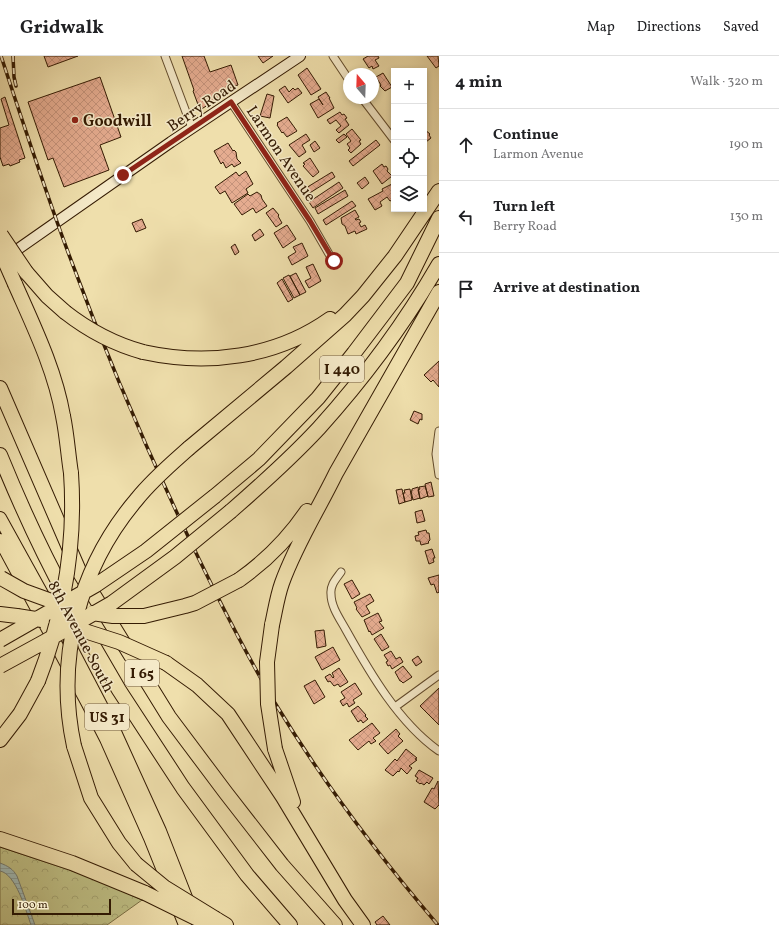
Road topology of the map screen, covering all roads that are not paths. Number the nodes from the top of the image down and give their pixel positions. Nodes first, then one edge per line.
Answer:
1 (165, 56) edge
2 (300, 56) edge
3 (333, 56) edge
4 (343, 71) edge
5 (231, 102) junction
6 (367, 104) edge
7 (192, 128) junction
8 (391, 136) edge
9 (439, 191) edge
10 (439, 218) edge
11 (0, 234) edge
12 (0, 250) edge
13 (0, 261) edge
14 (334, 261) dead end
15 (439, 264) edge
16 (374, 281) junction
17 (439, 292) edge
18 (0, 388) edge
19 (439, 431) edge
20 (0, 455) edge
21 (336, 473) junction
22 (439, 475) edge
23 (0, 518) edge
24 (0, 540) edge
25 (340, 572) dead end
26 (0, 577) edge
27 (0, 614) edge
28 (0, 640) edge
29 (0, 666) edge
30 (439, 675) edge
31 (395, 707) junction
32 (0, 740) edge
33 (439, 751) edge
34 (301, 830) junction
35 (0, 839) edge
36 (217, 923) edge
37 (185, 925) edge
38 (197, 925) edge
39 (290, 925) edge
40 (335, 925) edge
41 (363, 925) edge

1 - 7 street
2 - 5 street, Berry Road
3 - 4 street
5 - 7 street, Berry Road
5 - 14 street, Larmon Avenue
6 - 8 street
7 - 13 street, Berry Road
9 - 16 highway
10 - 28 highway, I 440, bridge
11 - 16 highway, bridge
12 - 32 highway, bridge
15 - 29 highway, I 440, bridge
16 - 36 highway, bridge
17 - 21 highway
18 - 40 highway, I 65
19 - 22 street
20 - 39 highway, I 65
21 - 26 highway, bridge
21 - 34 highway, bridge
23 - 38 main road, 8th Avenue South / US 31
24 - 37 main road, 8th Avenue South / US 31
25 - 31 street
27 - 34 highway, bridge
30 - 31 street
31 - 33 street
34 - 41 highway
35 - 36 highway, bridge

